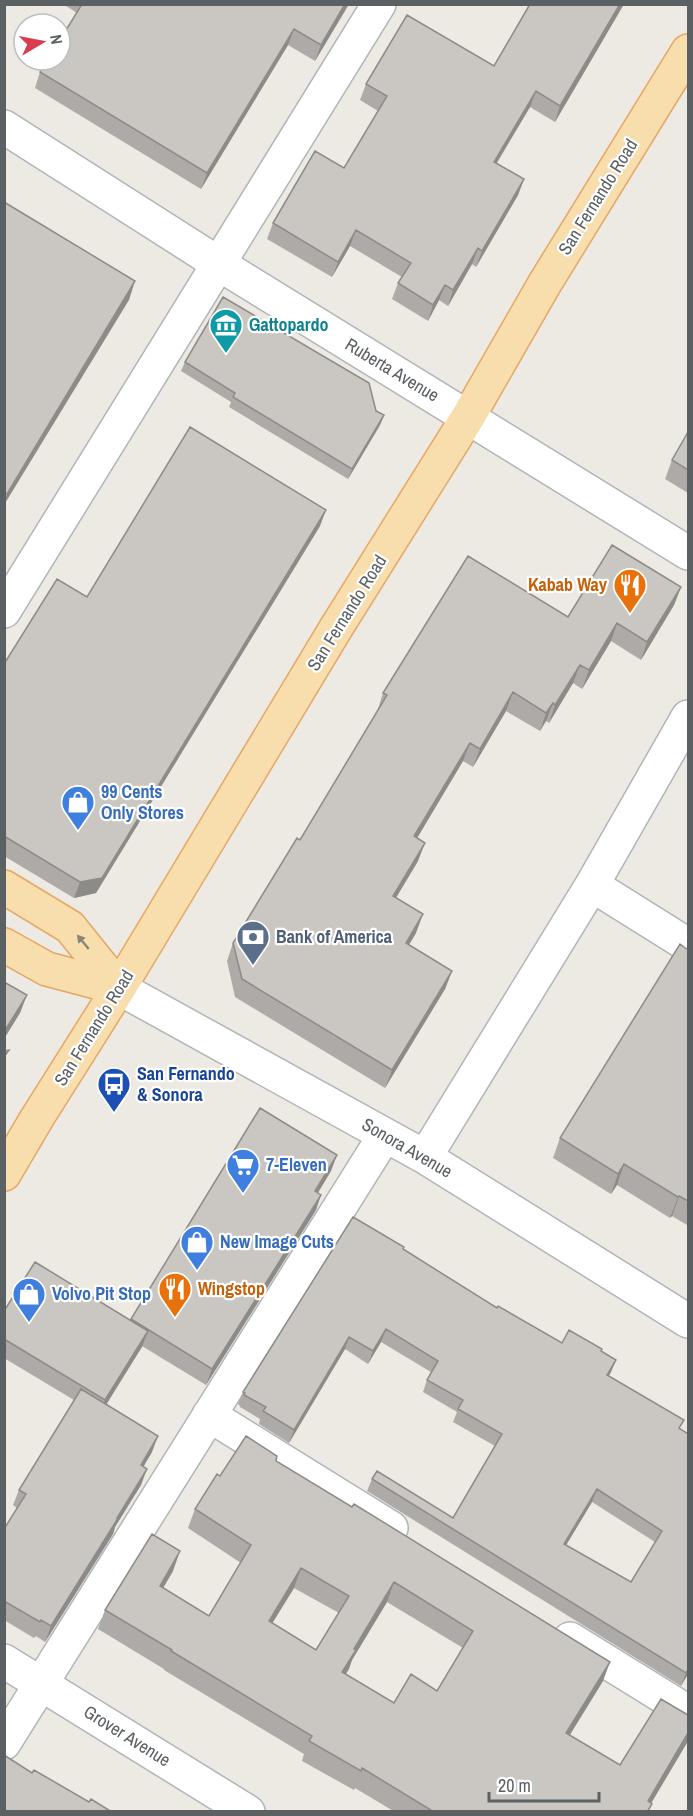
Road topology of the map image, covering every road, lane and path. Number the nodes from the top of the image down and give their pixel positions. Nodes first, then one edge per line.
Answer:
1 (379, 4) edge
2 (688, 51) edge
3 (4, 127) edge
4 (219, 264) junction
5 (468, 417) junction
6 (688, 553) edge
7 (9, 592) edge
8 (688, 717) edge
9 (592, 885) junction
10 (4, 887) edge
11 (4, 945) edge
12 (688, 945) edge
13 (119, 988) junction
14 (385, 1135) junction
15 (425, 1157) junction
16 (4, 1174) edge
17 (688, 1321) edge
18 (209, 1415) junction
19 (413, 1541) edge
20 (546, 1623) edge
21 (4, 1661) edge
22 (42, 1683) junction
23 (688, 1712) edge
24 (4, 1743) edge
25 (248, 1812) edge

1 - 4 street
2 - 5 main road, San Fernando Road
3 - 4 street, Ruberta Avenue
4 - 5 street, Ruberta Avenue
4 - 7 street
5 - 6 street, Ruberta Avenue
5 - 13 main road, San Fernando Road
8 - 9 street
9 - 12 street
9 - 15 street
13 -> 10 main road, Sonora Avenue
11 - 13 main road, Sonora Avenue
13 - 14 street, Sonora Avenue
13 - 16 main road, San Fernando Road
14 - 15 street, Sonora Avenue
14 - 18 street
15 - 17 street, Sonora Avenue
18 - 19 street
18 - 22 street
20 - 23 street
21 - 22 street, Grover Avenue
22 - 24 street
22 - 25 street, Grover Avenue

